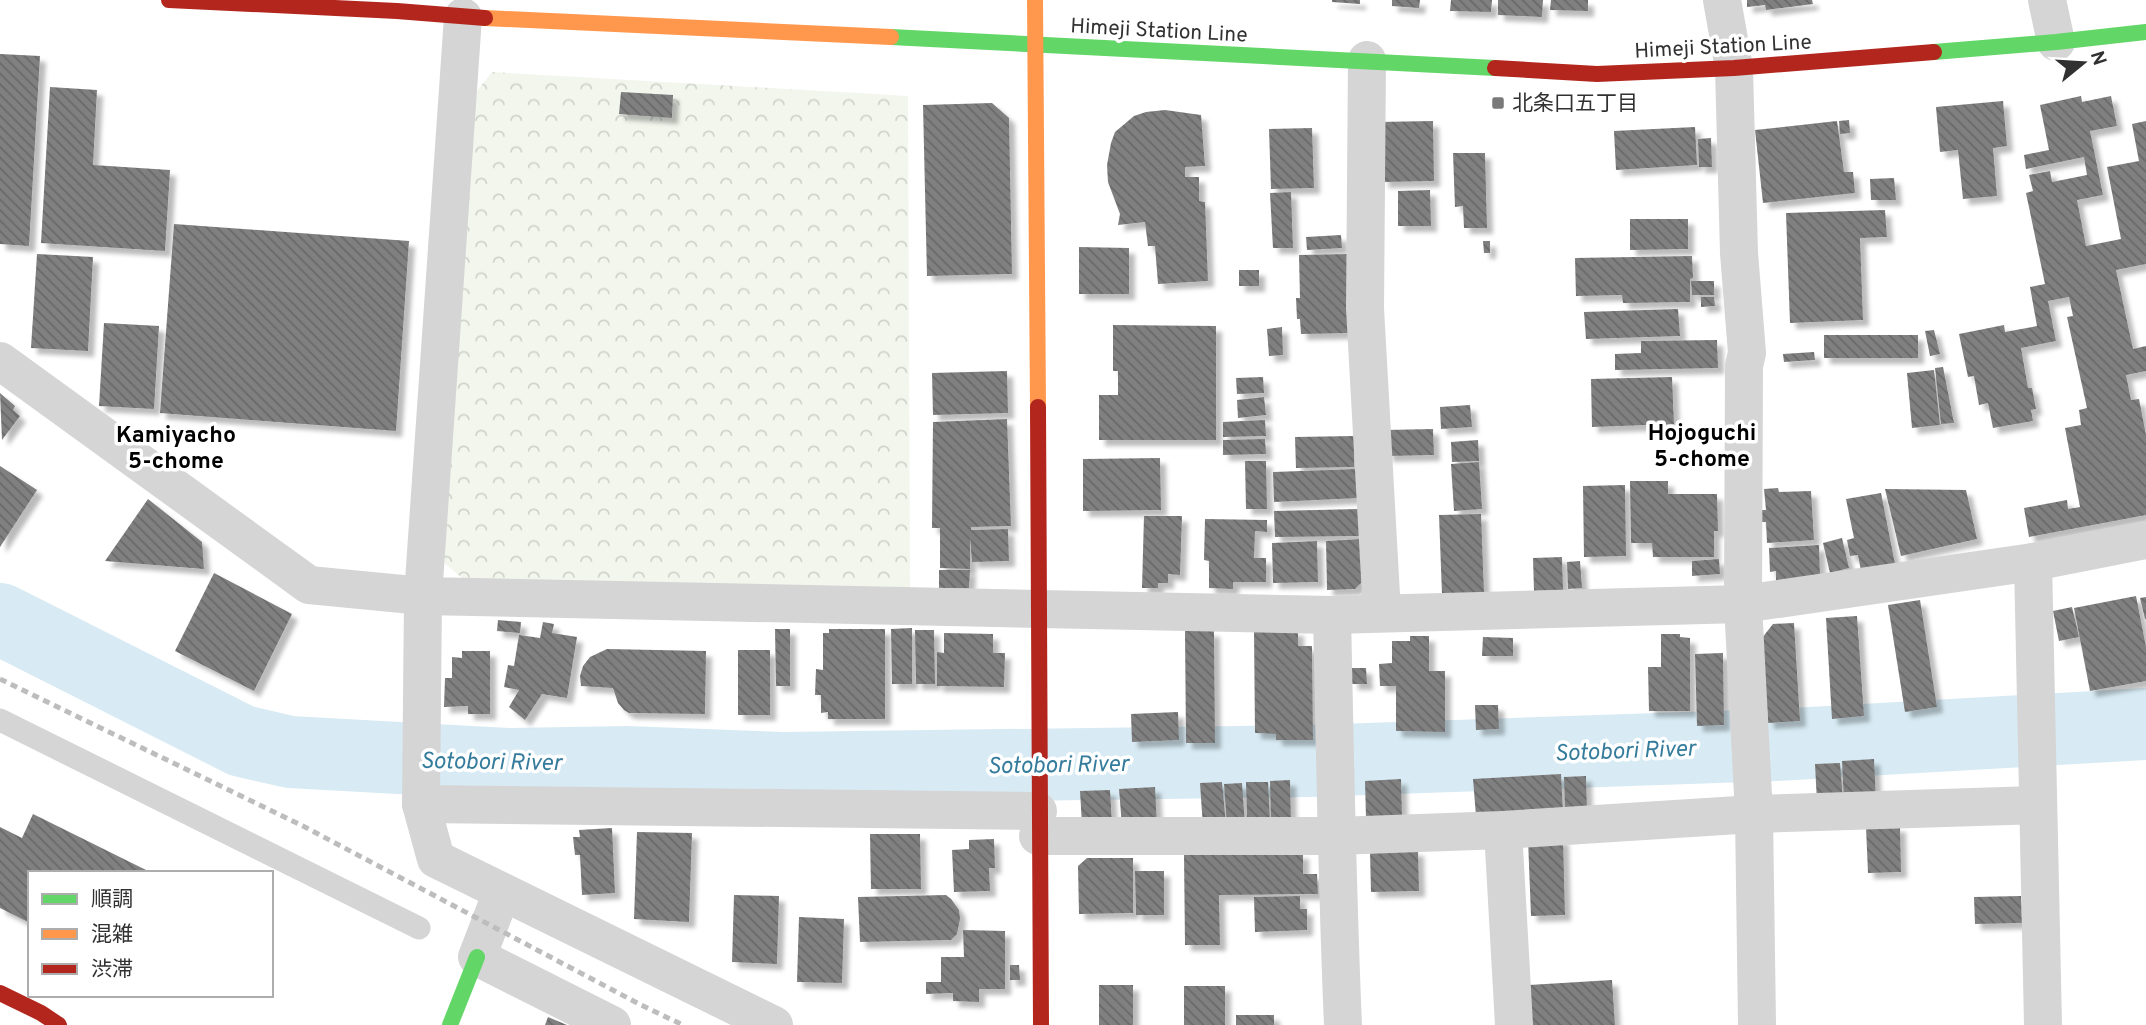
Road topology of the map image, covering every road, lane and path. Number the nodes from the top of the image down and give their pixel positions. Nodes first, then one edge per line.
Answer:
1 (169, 0) edge
2 (1035, 0) edge
3 (1722, 0) edge
4 (2047, 0) edge
5 (397, 6) edge
6 (463, 18) junction
7 (2146, 32) edge
8 (2056, 42) junction
9 (1035, 46) junction
10 (1367, 61) junction
11 (1734, 68) junction
12 (0, 360) edge
13 (2146, 540) edge
14 (2033, 562) junction
15 (423, 596) junction
16 (1743, 604) junction
17 (1040, 608) junction
18 (1382, 613) junction
19 (1332, 615) junction
20 (0, 720) edge
21 (421, 804) junction
22 (2038, 806) junction
23 (1754, 814) junction
24 (1038, 823) junction
25 (1503, 830) junction
26 (1335, 836) junction
27 (502, 892) junction
28 (419, 928) dead end
29 (477, 957) junction
30 (0, 993) edge
31 (59, 1025) edge
32 (450, 1025) edge
33 (611, 1025) edge
34 (774, 1025) edge
35 (1041, 1025) edge
36 (1343, 1025) edge
37 (1514, 1025) edge
38 (1757, 1025) edge
39 (2043, 1025) edge

1 - 5 main road, Himeji Station Line
2 - 9 main road
3 - 11 street
4 - 8 street
5 - 6 main road, Himeji Station Line
6 - 9 main road, Himeji Station Line
6 - 15 street
7 - 8 main road, Himeji Station Line
8 - 11 main road, Himeji Station Line
9 - 10 main road, Himeji Station Line
9 - 17 main road
10 - 11 main road, Himeji Station Line
10 - 18 street
11 - 16 street
12 - 15 street
13 - 14 street
14 - 16 street
14 - 22 street
15 - 17 street
15 - 21 street
16 - 18 street
16 - 23 street
17 - 19 street
17 - 24 main road
18 - 19 street
19 - 26 street
20 - 28 lane
21 - 24 street
21 - 27 street
22 - 23 street
22 - 39 street
23 - 25 street
23 - 38 street
24 - 26 street
24 - 35 main road
25 - 26 street
25 - 37 street
26 - 36 street
27 - 29 street
27 - 34 street
29 - 32 main road
29 - 33 street
30 - 31 main road

